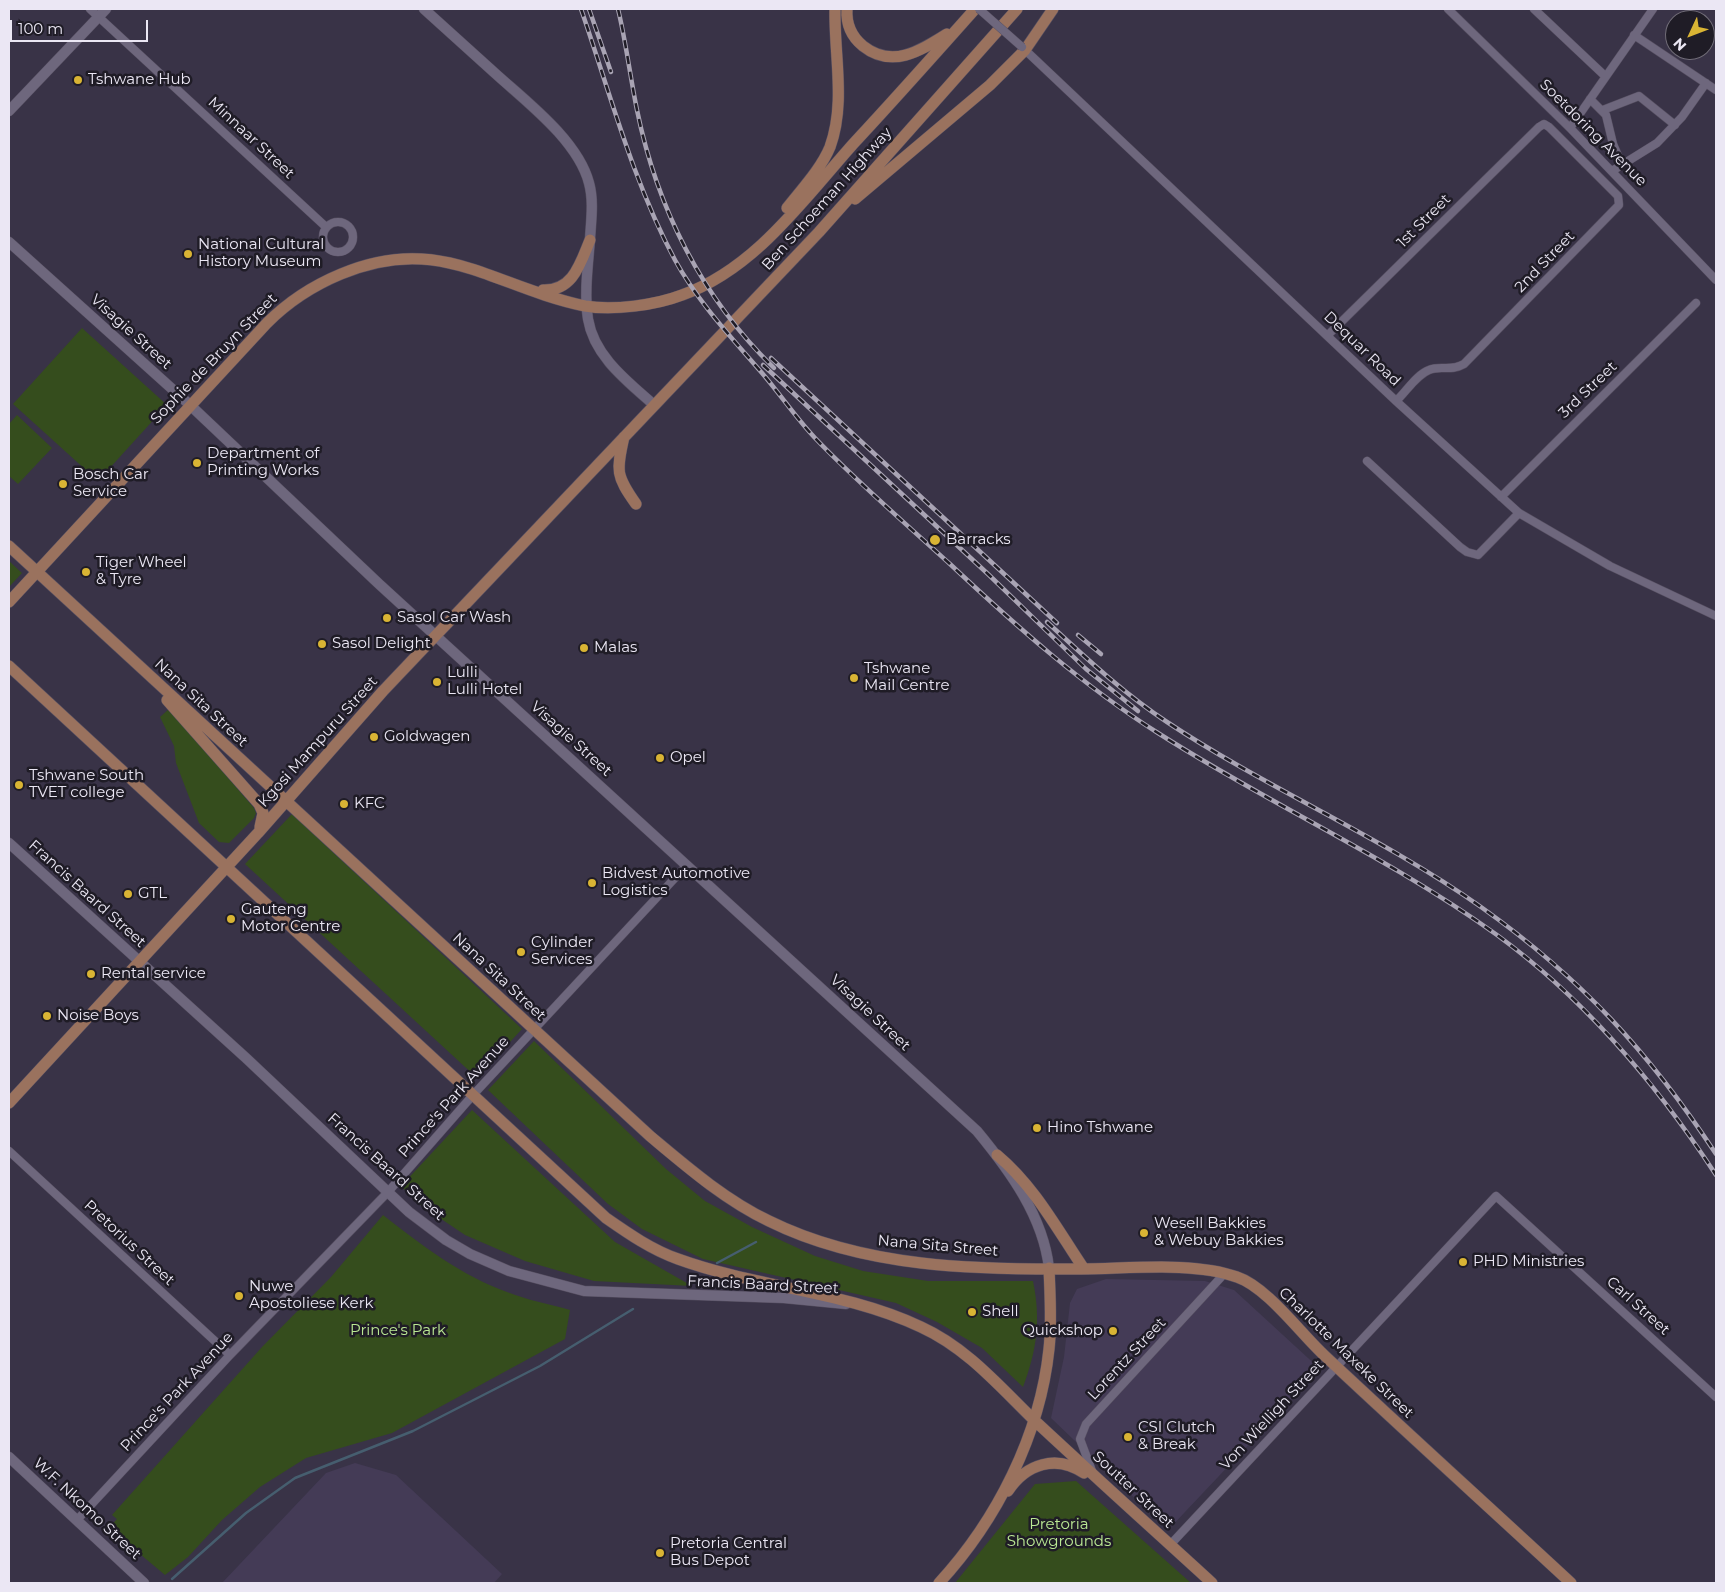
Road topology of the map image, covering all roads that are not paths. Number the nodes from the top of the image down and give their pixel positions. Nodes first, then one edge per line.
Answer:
1 (90, 9) edge
2 (424, 9) edge
3 (835, 9) edge
4 (847, 9) edge
5 (1017, 9) edge
6 (1052, 9) edge
7 (1448, 9) edge
8 (1534, 9) edge
9 (1652, 9) edge
10 (975, 10) edge
11 (102, 13) edge
12 (1634, 34) junction
13 (1023, 48) junction
14 (1605, 76) junction
15 (1706, 83) junction
16 (1716, 90) edge
17 (1590, 99) junction
18 (1602, 110) junction
19 (9, 111) edge
20 (1675, 125) junction
21 (1539, 127) joint
22 (1570, 128) junction
23 (1622, 165) junction
24 (1612, 171) junction
25 (830, 219) junction
26 (326, 227) junction
27 (590, 240) junction
28 (9, 242) edge
29 (744, 262) junction
30 (1716, 280) edge
31 (531, 289) junction
32 (1696, 303) dead end
33 (586, 306) junction
34 (1328, 336) junction
35 (1396, 401) junction
36 (653, 404) junction
37 (190, 405) junction
38 (624, 436) junction
39 (1367, 461) dead end
40 (1501, 497) junction
41 (636, 504) dead end
42 (1520, 513) junction
43 (9, 546) edge
44 (37, 572) junction
45 (9, 602) edge
46 (1716, 616) edge
47 (435, 635) junction
48 (9, 666) edge
49 (142, 669) junction
50 (285, 801) junction
51 (258, 833) junction
52 (9, 842) edge
53 (687, 865) junction
54 (226, 868) junction
55 (139, 961) junction
56 (534, 1029) junction
57 (473, 1095) junction
58 (9, 1103) edge
59 (9, 1151) edge
60 (997, 1156) junction
61 (388, 1192) junction
62 (1496, 1196) joint
63 (1049, 1268) junction
64 (1084, 1269) junction
65 (1224, 1274) junction
66 (869, 1306) junction
67 (230, 1355) junction
68 (1336, 1366) junction
69 (1716, 1397) edge
70 (1033, 1419) junction
71 (9, 1457) edge
72 (1092, 1473) junction
73 (1118, 1496) junction
74 (992, 1516) junction
75 (77, 1520) junction
76 (1170, 1545) junction
77 (144, 1583) edge
78 (939, 1583) edge
79 (1212, 1583) edge
80 (1571, 1583) edge

1 - 11 street, Minnaar Street
2 - 27 street
3 - 29 main road
4 - 10 main road
5 - 25 main road, Ben Schoeman Highway
6 - 13 main road
7 - 22 street, Soetdoring Avenue
8 - 14 street
9 - 12 street
10 - 13 street, Dequar Road, bridge
10 - 29 main road, Ben Schoeman Highway
11 - 19 street
11 - 26 street, Minnaar Street
12 - 14 street
12 - 15 street
13 - 25 main road
13 - 34 street, Dequar Road
14 - 17 street
15 - 16 street
15 - 20 street
17 - 18 street
17 - 22 street
18 - 20 street
18 - 23 street
20 - 23 street
21 - 34 street, 1st Street
21 - 35 street, 2nd Street
22 - 24 street, Soetdoring Avenue
23 - 24 street
24 - 30 street, Soetdoring Avenue
25 - 36 main road, Ben Schoeman Highway
26 - 26 street
27 - 31 main road
27 - 33 street
28 - 37 street, Visagie Street
29 - 33 main road, Ben Schoeman Highway
31 - 33 main road, Sophie de Bruyn Street
31 - 37 main road, Sophie de Bruyn Street
32 - 40 street, 3rd Street
33 - 36 street
34 - 35 street, Dequar Road
35 - 40 street, Dequar Road
36 - 38 main road, Kgosi Mampuru Street
37 - 44 main road, Sophie de Bruyn Street
37 - 47 street, Visagie Street
38 - 41 main road
38 - 47 main road, Kgosi Mampuru Street
39 - 42 street
40 - 42 street, Dequar Road
42 - 46 street, Dequar Road
43 - 44 main road, Nana Sita Street
44 - 45 main road, Sophie de Bruyn Street
44 - 49 main road, Nana Sita Street
47 - 50 main road, Kgosi Mampuru Street
47 - 53 street, Visagie Street
48 - 54 main road
49 - 50 main road, Nana Sita Street
49 - 51 main road
50 - 51 main road, Kgosi Mampuru Street
50 - 56 main road, Nana Sita Street
51 - 54 main road, Kgosi Mampuru Street
52 - 55 street, Francis Baard Street
53 - 56 street, Prince's Park Avenue
53 - 60 street, Visagie Street
54 - 55 main road, Kgosi Mampuru Street
54 - 57 main road
55 - 58 main road, Kgosi Mampuru Street
55 - 61 street, Francis Baard Street
56 - 57 street, Prince's Park Avenue
56 - 63 main road, Nana Sita Street
57 - 61 street, Prince's Park Avenue
57 - 66 main road
59 - 67 street, Pretorius Street
60 - 63 street, Visagie Street
60 - 64 main road
61 - 66 street, Francis Baard Street
61 - 67 street, Prince's Park Avenue
62 - 68 street, Von Wielligh Street
62 - 69 street, Carl Street
63 - 64 main road, Charlotte Maxeke Street
63 - 70 main road
64 - 65 main road, Charlotte Maxeke Street
65 - 68 main road, Charlotte Maxeke Street
65 - 72 street, Lorentz Street
66 - 70 main road
67 - 75 street, Prince's Park Avenue
68 - 76 street, Von Wielligh Street
68 - 80 main road, Charlotte Maxeke Street
70 - 72 main road, Soutter Street
70 - 74 main road
71 - 75 street, W.F. Nkomo Street
72 - 73 main road, Soutter Street
73 - 74 main road
73 - 76 main road, Soutter Street
74 - 78 main road
75 - 77 street, W.F. Nkomo Street
76 - 79 main road, Soutter Street

